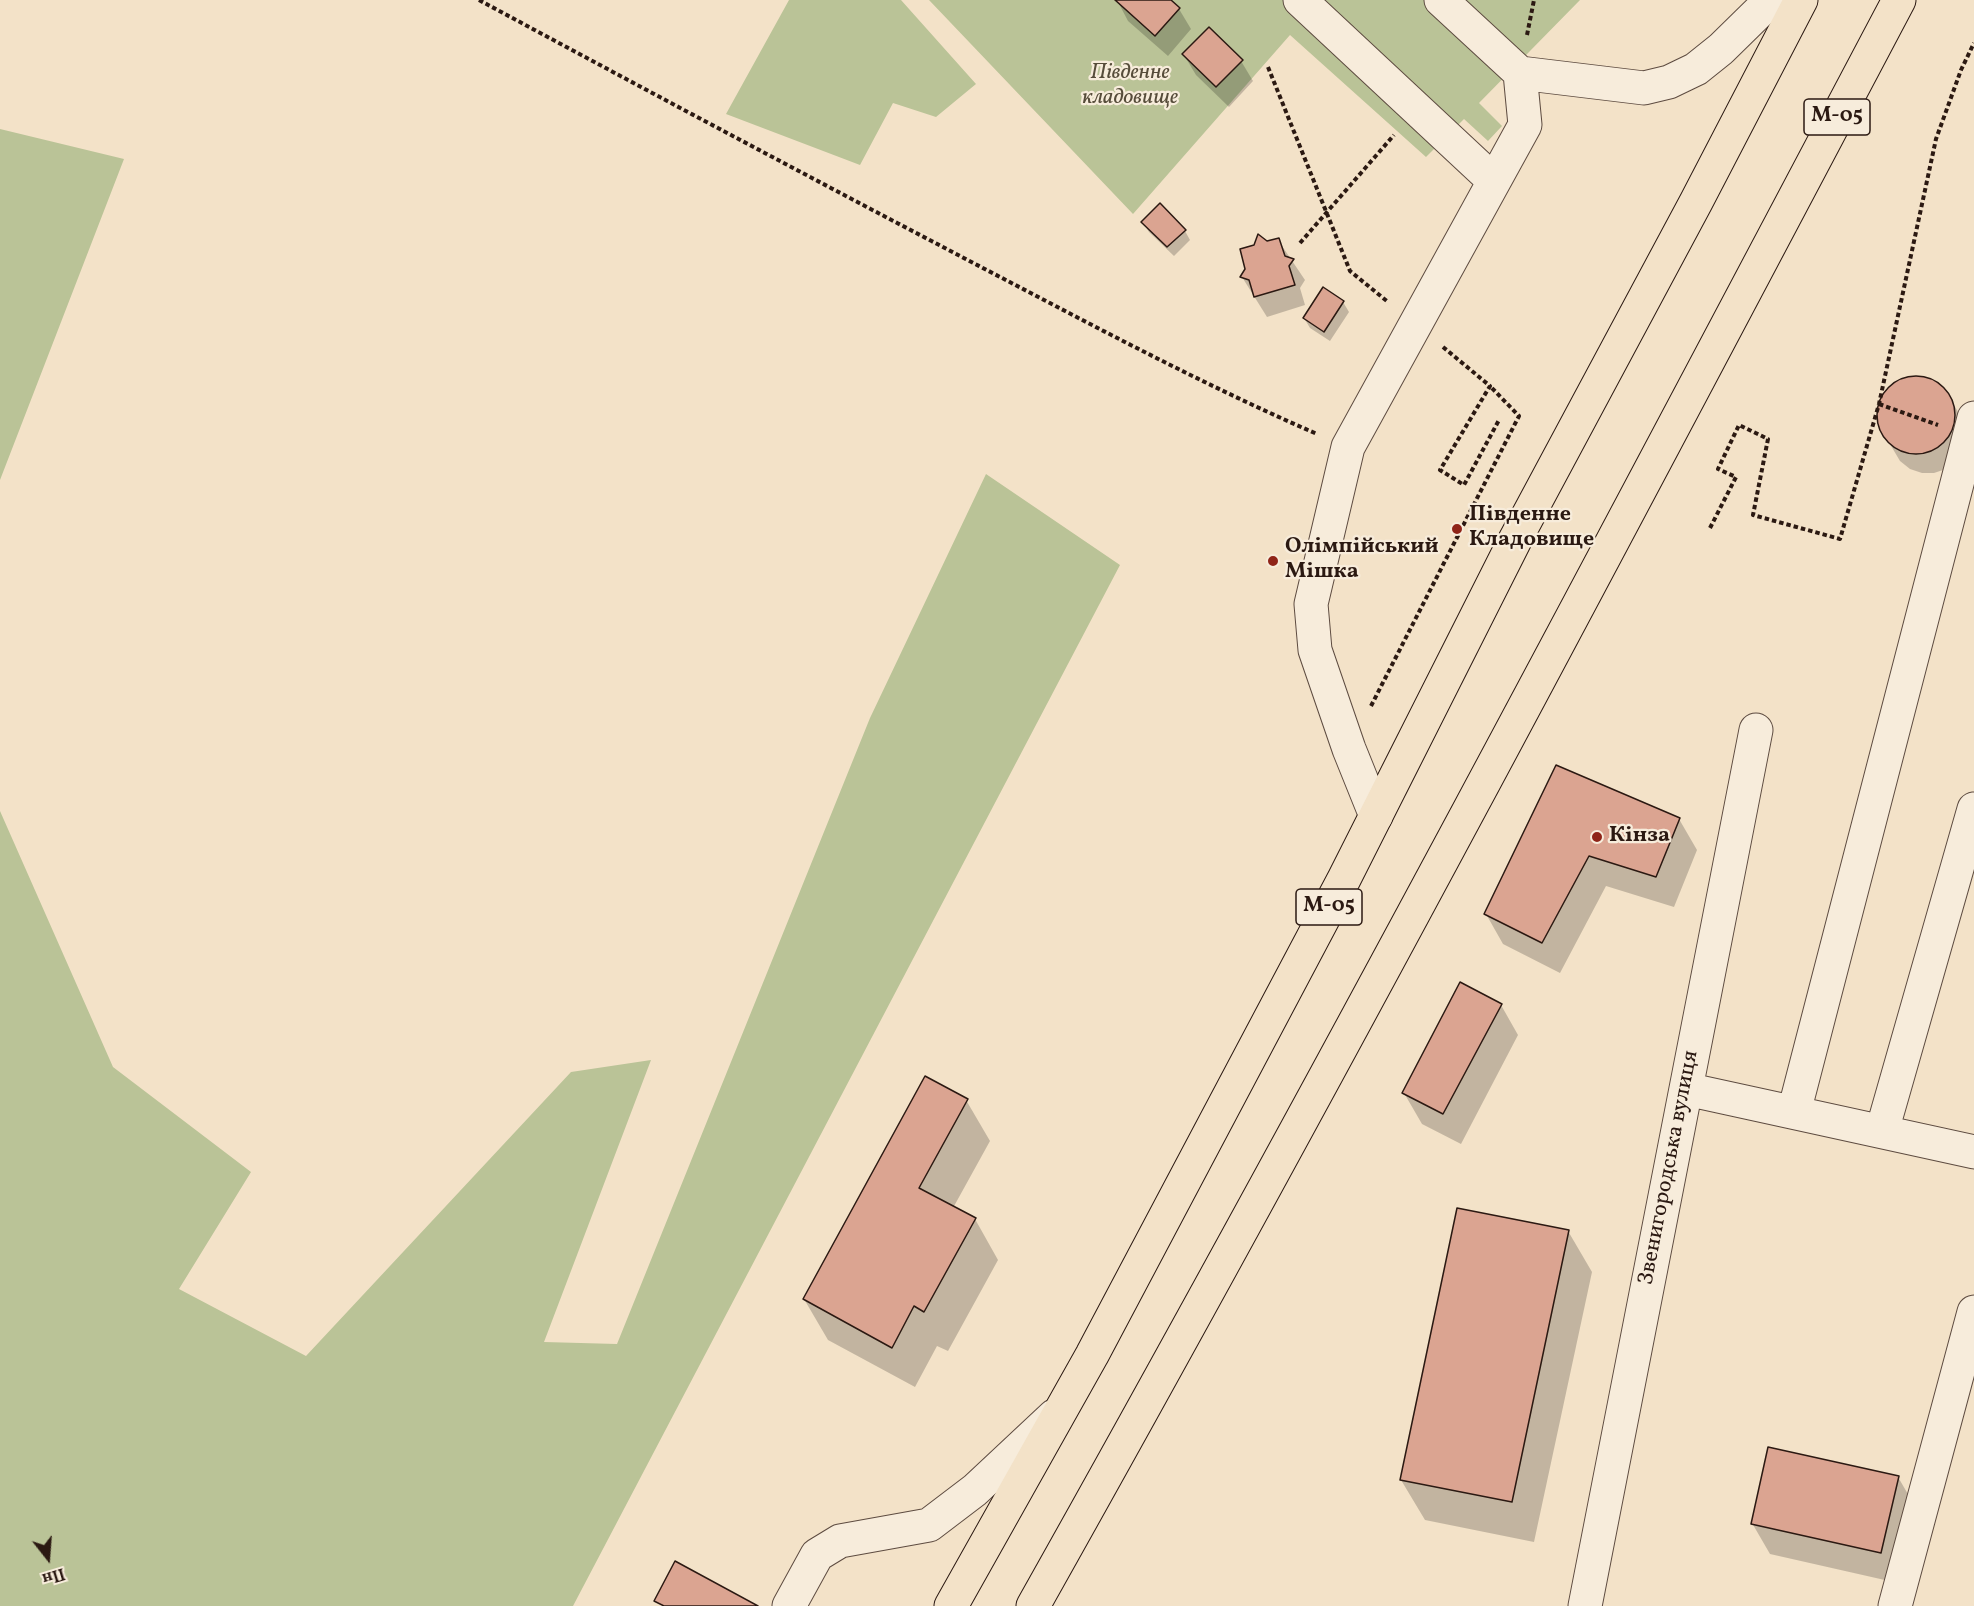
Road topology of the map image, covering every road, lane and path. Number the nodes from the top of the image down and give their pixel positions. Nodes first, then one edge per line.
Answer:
1 (479, 0) edge
2 (1300, 0) edge
3 (1441, 0) edge
4 (1771, 0) edge
5 (1801, 0) edge
6 (1899, 0) edge
7 (1974, 43) edge
8 (1268, 67) dead end
9 (1520, 72) junction
10 (1417, 110) junction
11 (1494, 182) junction
12 (1326, 212) junction
13 (1300, 243) dead end
14 (1416, 325) junction
15 (1490, 386) junction
16 (1879, 404) junction
17 (1499, 420) dead end
18 (1972, 427) edge
19 (1348, 447) junction
20 (1710, 528) dead end
21 (1756, 730) dead end
22 (1349, 749) junction
23 (1974, 809) edge
24 (1376, 816) junction
25 (1686, 1089) junction
26 (1794, 1112) junction
27 (1882, 1131) junction
28 (1974, 1152) edge
29 (1974, 1312) edge
30 (1064, 1406) junction
31 (789, 1606) edge
32 (951, 1606) edge
33 (1033, 1606) edge
34 (1585, 1606) edge
35 (1895, 1606) edge

1 - 19 path
2 - 10 street
3 - 9 street
4 - 9 street
5 - 24 highway, М-05
6 - 33 highway, М-05
7 - 16 path
8 - 12 path
9 - 11 street
10 - 11 street
10 - 12 path
11 - 14 street
12 - 13 path
12 - 14 path
14 - 15 path
14 - 19 street
15 - 17 path
15 - 22 path
16 - 18 path
16 - 20 path
18 - 26 street
19 - 22 street
21 - 25 street, Звенигородська вулиця
22 - 24 street
23 - 27 street
24 - 30 highway, М-05
25 - 26 street
25 - 34 street, Звенигородська вулиця
26 - 27 street
27 - 28 street
29 - 35 street
30 - 31 street
30 - 32 highway, М-05

